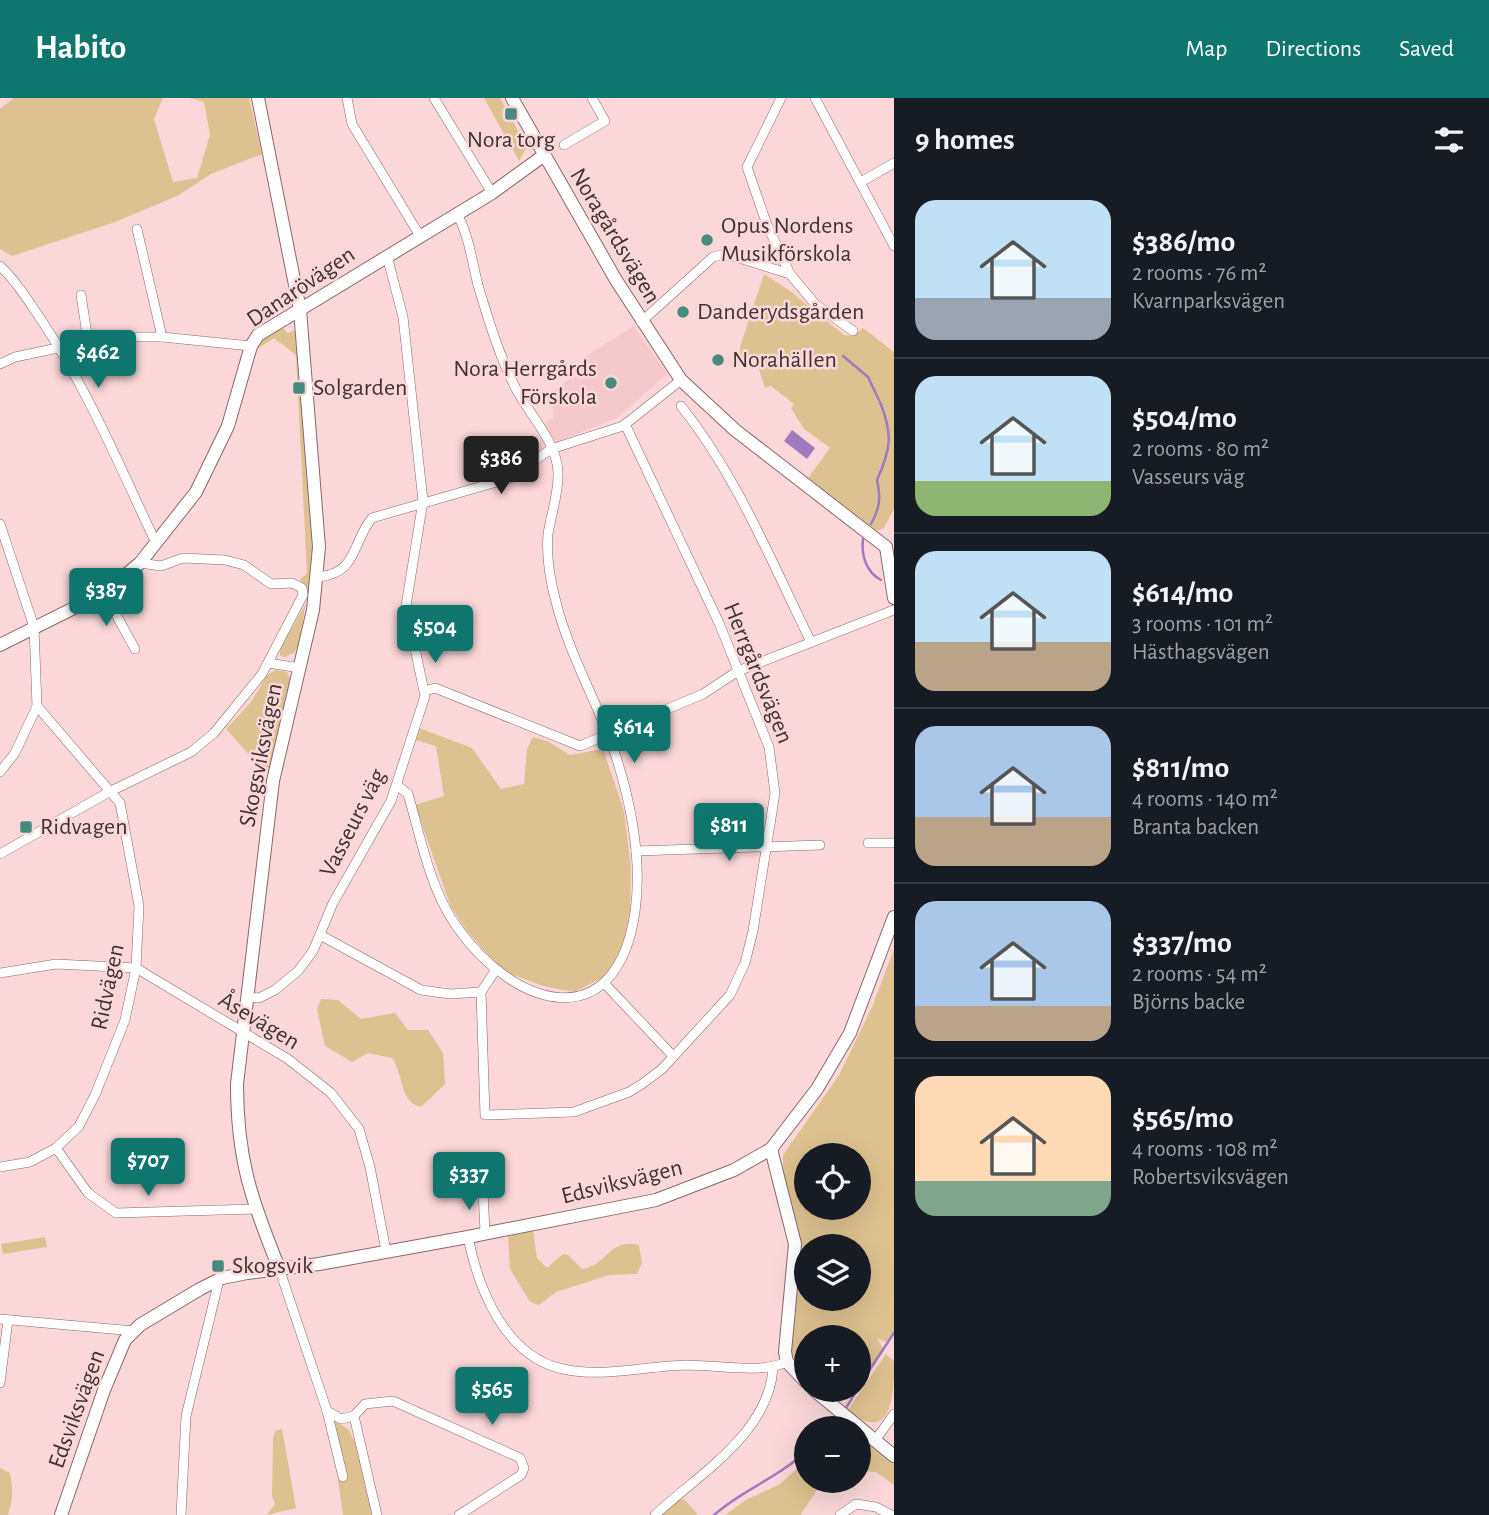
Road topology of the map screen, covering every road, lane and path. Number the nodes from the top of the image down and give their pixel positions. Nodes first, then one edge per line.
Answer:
1 (258, 98) edge
2 (347, 98) edge
3 (434, 98) edge
4 (512, 98) edge
5 (592, 98) edge
6 (781, 98) edge
7 (815, 98) edge
8 (564, 145) dead end
9 (543, 156) junction
10 (894, 163) edge
11 (861, 182) junction
12 (492, 193) junction
13 (457, 215) junction
14 (137, 229) dead end
15 (420, 236) junction
16 (894, 246) edge
17 (387, 256) junction
18 (0, 266) edge
19 (790, 274) junction
20 (81, 295) dead end
21 (300, 310) junction
22 (641, 322) junction
23 (853, 331) dead end
24 (162, 337) junction
25 (88, 341) junction
26 (251, 346) junction
27 (59, 347) junction
28 (0, 363) edge
29 (681, 380) junction
30 (681, 407) dead end
31 (625, 424) junction
32 (551, 449) junction
33 (423, 501) junction
34 (0, 524) edge
35 (155, 541) junction
36 (891, 552) edge
37 (140, 562) junction
38 (318, 577) junction
39 (104, 593) junction
40 (894, 598) edge
41 (894, 610) edge
42 (34, 627) junction
43 (810, 640) junction
44 (0, 645) edge
45 (135, 649) dead end
46 (268, 663) junction
47 (300, 668) junction
48 (738, 671) junction
49 (425, 691) junction
50 (37, 706) junction
51 (609, 736) junction
52 (0, 772) edge
53 (397, 785) junction
54 (109, 792) junction
55 (894, 843) edge
56 (867, 844) dead end
57 (820, 845) dead end
58 (766, 847) junction
59 (636, 850) junction
60 (0, 854) edge
61 (894, 917) edge
62 (322, 936) junction
63 (136, 968) junction
64 (495, 971) junction
65 (0, 973) edge
66 (604, 983) junction
67 (481, 992) junction
68 (248, 997) junction
69 (243, 1031) junction
70 (673, 1056) junction
71 (56, 1148) junction
72 (771, 1149) junction
73 (0, 1167) edge
74 (483, 1191) dead end
75 (255, 1209) junction
76 (485, 1233) junction
77 (468, 1237) junction
78 (386, 1251) junction
79 (279, 1268) junction
80 (219, 1280) junction
81 (4, 1319) edge
82 (134, 1331) junction
83 (787, 1362) junction
84 (774, 1368) junction
85 (794, 1369) edge
86 (0, 1383) edge
87 (829, 1402) edge
88 (327, 1411) junction
89 (894, 1414) edge
90 (355, 1416) junction
91 (877, 1438) junction
92 (894, 1456) edge
93 (344, 1477) dead end
94 (61, 1515) edge
95 (181, 1515) edge
96 (377, 1515) edge
97 (458, 1515) edge
98 (655, 1515) edge
99 (840, 1515) edge
100 (891, 1515) edge

1 - 21 street, Skogsviksvägen
2 - 15 street
3 - 12 street
4 - 9 street, Noragårdsvägen
5 - 8 street
6 - 19 street
7 - 11 street
9 - 12 street, Danarövägen
9 - 22 street, Noragårdsvägen
10 - 11 street
11 - 16 street
12 - 13 street, Danarövägen
13 - 15 street, Danarövägen
13 - 32 street
14 - 24 street
15 - 17 street, Danarövägen
17 - 21 street, Danarövägen
17 - 33 street
18 - 27 street
19 - 22 street
19 - 23 street
20 - 25 street
21 - 26 street, Danarövägen
21 - 38 street, Skogsviksvägen
22 - 29 street, Noragårdsvägen
24 - 25 street
24 - 26 street
25 - 27 street
26 - 35 street, Danarövägen
27 - 28 street
27 - 35 street
29 - 31 street
29 - 36 street, Noragårdsvägen
30 - 43 street
31 - 32 street
31 - 48 street, Herrgårdsvägen
32 - 33 street
32 - 51 street
33 - 38 street
33 - 49 street
34 - 42 street
35 - 37 street, Danarövägen
36 - 40 street
37 - 39 street, Danarövägen
37 - 46 street
38 - 47 street, Skogsviksvägen
39 - 42 street, Danarövägen
39 - 45 street
41 - 43 street
42 - 44 street, Danarövägen
42 - 50 street
43 - 48 street
46 - 47 street
46 - 54 street
47 - 68 street, Skogsviksvägen
48 - 51 street
48 - 58 street, Herrgårdsvägen
49 - 51 street
49 - 53 street, Vasseurs väg
50 - 52 street
50 - 54 street, Ridvägen
51 - 59 street
53 - 62 street, Vasseurs väg
53 - 64 street
54 - 60 street
54 - 63 street, Ridvägen
55 - 56 street
57 - 58 street
58 - 59 street
58 - 70 street, Herrgårdsvägen
59 - 66 street
61 - 72 street, Edsviksvägen
62 - 67 street
62 - 68 street, Vasseurs väg
63 - 65 street, Åsevägen
63 - 69 street, Åsevägen
63 - 71 street, Ridvägen
64 - 66 street
64 - 67 street
66 - 70 street
67 - 70 street, Herrgårdsvägen
68 - 69 street, Skogsviksvägen
69 - 75 street, Skogsviksvägen
69 - 78 street, Åsevägen
71 - 73 street, Ridvägen
71 - 75 street
72 - 76 street, Edsviksvägen
72 - 83 street
74 - 76 street
75 - 79 street, Skogsviksvägen
76 - 77 street, Edsviksvägen
77 - 78 street, Edsviksvägen
77 - 84 street
78 - 79 street, Edsviksvägen
79 - 80 street, Edsviksvägen
79 - 88 street, Skogsviksvägen
80 - 82 street, Edsviksvägen
80 - 95 street
81 - 82 street
81 - 86 street
82 - 94 street, Edsviksvägen
83 - 84 street
83 - 85 street
84 - 98 street
87 - 91 street
88 - 90 street
88 - 93 street, Skogsviksvägen
89 - 91 street
90 - 96 street
90 - 97 street
91 - 92 street
99 - 100 street

